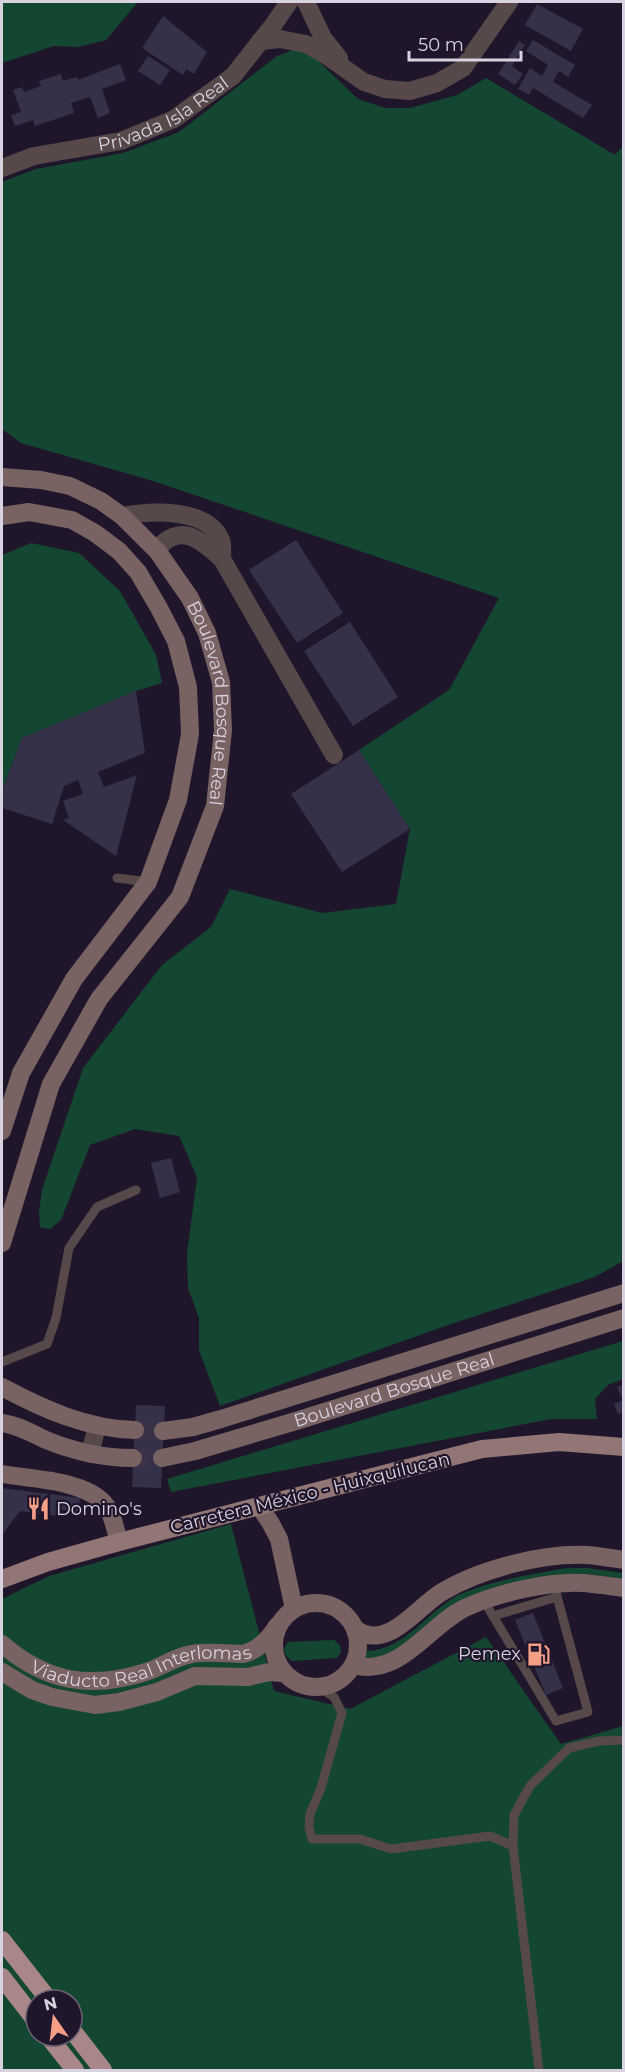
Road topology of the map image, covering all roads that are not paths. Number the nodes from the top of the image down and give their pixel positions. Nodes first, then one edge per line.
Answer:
1 (289, 2) edge
2 (306, 2) edge
3 (508, 2) edge
4 (260, 42) junction
5 (347, 69) junction
6 (2, 168) edge
7 (2, 477) edge
8 (2, 516) edge
9 (122, 516) junction
10 (158, 552) junction
11 (222, 559) junction
12 (334, 755) dead end
13 (117, 878) dead end
14 (148, 882) junction
15 (2, 1131) edge
16 (136, 1190) dead end
17 (2, 1243) edge
18 (624, 1293) edge
19 (624, 1318) edge
20 (2, 1362) edge
21 (2, 1387) edge
22 (2, 1423) edge
23 (97, 1426) junction
24 (193, 1427) junction
25 (135, 1430) tunnel mouth
26 (164, 1431) tunnel mouth
27 (624, 1447) edge
28 (195, 1451) junction
29 (90, 1454) junction
30 (133, 1458) tunnel mouth
31 (162, 1458) tunnel mouth
32 (2, 1474) edge
33 (259, 1506) junction
34 (119, 1542) junction
35 (624, 1560) edge
36 (2, 1579) edge
37 (624, 1588) edge
38 (555, 1591) junction
39 (294, 1609) junction
40 (489, 1609) junction
41 (278, 1626) junction
42 (357, 1630) junction
43 (2, 1644) edge
44 (354, 1665) junction
45 (2, 1672) edge
46 (283, 1673) junction
47 (320, 1688) junction
48 (624, 1740) edge
49 (513, 1846) junction
50 (2, 1940) edge
51 (2, 1977) edge
52 (40, 1988) edge
53 (24, 2005) edge
54 (84, 2045) edge
55 (58, 2048) edge
56 (75, 2070) edge
57 (104, 2070) edge
58 (539, 2070) edge

1 - 4 street, Privada Isla Real
2 - 5 street
3 - 5 street
4 - 5 street
4 - 6 street, Privada Isla Real
7 - 9 main road, Boulevard Bosque Real
8 - 14 main road, Boulevard Bosque Real
9 - 10 main road, Boulevard Bosque Real
9 - 11 street
10 - 11 street
10 - 17 main road, Boulevard Bosque Real
11 - 12 street
13 - 14 lane
14 - 15 main road, Boulevard Bosque Real
16 - 20 lane
18 - 24 main road, Boulevard Bosque Real
19 - 28 main road, Boulevard Bosque Real
21 - 23 main road
22 - 29 main road
23 - 25 main road
23 - 29 street
24 - 26 main road, Boulevard Bosque Real
24 - 28 street
27 - 33 main road, Carretera México - Huixquilucan
28 - 31 main road, Boulevard Bosque Real
29 - 30 main road
32 - 34 main road
33 - 34 main road, Carretera México - Huixquilucan
33 - 39 main road
34 - 36 main road, Carretera México - Huixquilucan
35 - 42 main road
37 - 38 main road
38 - 40 main road
38 - 40 lane
39 - 41 main road
39 - 42 main road
40 - 44 main road
41 - 43 main road, Viaducto Real Interlomas
41 - 46 main road
42 - 44 main road
44 - 47 main road
45 - 46 main road, Viaducto Real Interlomas
46 - 47 main road
47 - 49 lane
48 - 49 lane
49 - 58 lane
50 - 52 highway
51 - 53 highway
54 - 57 highway
55 - 56 highway

